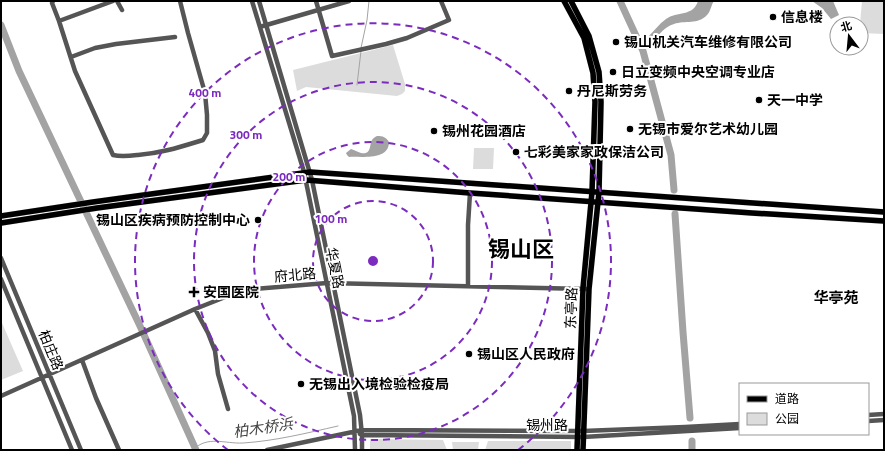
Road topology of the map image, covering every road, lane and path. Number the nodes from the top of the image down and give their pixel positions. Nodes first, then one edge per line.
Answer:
1 (53, 1) edge
2 (113, 1) edge
3 (117, 1) edge
4 (180, 1) edge
5 (252, 1) edge
6 (259, 1) edge
7 (316, 1) edge
8 (349, 1) edge
9 (441, 1) edge
10 (564, 1) edge
11 (571, 1) edge
12 (122, 10) dead end
13 (318, 10) junction
14 (59, 21) junction
15 (266, 26) junction
16 (260, 28) junction
17 (175, 37) dead end
18 (71, 57) junction
19 (307, 172) junction
20 (309, 180) junction
21 (592, 192) junction
22 (599, 192) junction
23 (470, 193) junction
24 (591, 201) junction
25 (598, 202) junction
26 (884, 212) edge
27 (1, 216) edge
28 (884, 221) edge
29 (1, 223) edge
30 (1, 258) edge
31 (1, 279) edge
32 (327, 283) junction
33 (334, 283) junction
34 (468, 286) junction
35 (586, 289) junction
36 (195, 309) junction
37 (82, 360) junction
38 (49, 374) junction
39 (41, 377) junction
40 (1, 396) edge
41 (228, 409) dead end
42 (884, 414) edge
43 (869, 415) edge
44 (884, 420) edge
45 (869, 421) edge
46 (739, 424) edge
47 (739, 428) edge
48 (355, 432) junction
49 (362, 433) junction
50 (580, 434) junction
51 (72, 450) edge
52 (81, 450) edge
53 (119, 450) edge
54 (267, 450) edge
55 (355, 450) edge
56 (362, 450) edge
57 (577, 450) edge
58 (583, 450) edge

1 - 14 street
2 - 14 street
3 - 12 street
4 - 18 street
5 - 16 street, 华夏路
6 - 15 street, 华夏路
7 - 13 street
8 - 13 street
9 - 13 street
10 - 21 main road, 东亭路
11 - 22 main road, 东亭路
13 - 15 street
14 - 18 street
15 - 16 street
15 - 19 street, 华夏路
16 - 19 street, 华夏路
17 - 18 street
19 - 20 street, 华夏路
19 - 21 main road
19 - 27 main road
20 - 23 main road
20 - 29 main road
20 - 32 street, 华夏路
20 - 33 street, 华夏路
21 - 22 main road
21 - 24 main road, 东亭路
22 - 25 main road, 东亭路
22 - 26 main road
23 - 24 main road
23 - 34 street
24 - 25 main road
24 - 35 main road, 东亭路
25 - 28 main road
25 - 35 main road, 东亭路
30 - 38 street, 柏庄路
31 - 39 street, 柏庄路
32 - 33 street, 府北路
32 - 36 street, 府北路
32 - 48 street, 华夏路
33 - 34 street, 府北路
33 - 49 street, 华夏路
34 - 35 street, 府北路
35 - 50 main road, 东亭路
36 - 37 street, 府北路
36 - 41 street
37 - 38 street, 府北路
37 - 53 street
38 - 39 street, 府北路
38 - 52 street, 柏庄路
39 - 40 street, 府北路
39 - 51 street, 柏庄路
42 - 43 street
44 - 45 street
46 - 50 street, 锡州路
47 - 50 street, 锡州路
48 - 49 street, 锡州路
48 - 54 street, 锡州路
48 - 55 street, 华夏路
49 - 50 street, 锡州路
49 - 56 street, 华夏路
50 - 57 main road, 东亭路
50 - 58 main road, 东亭路

